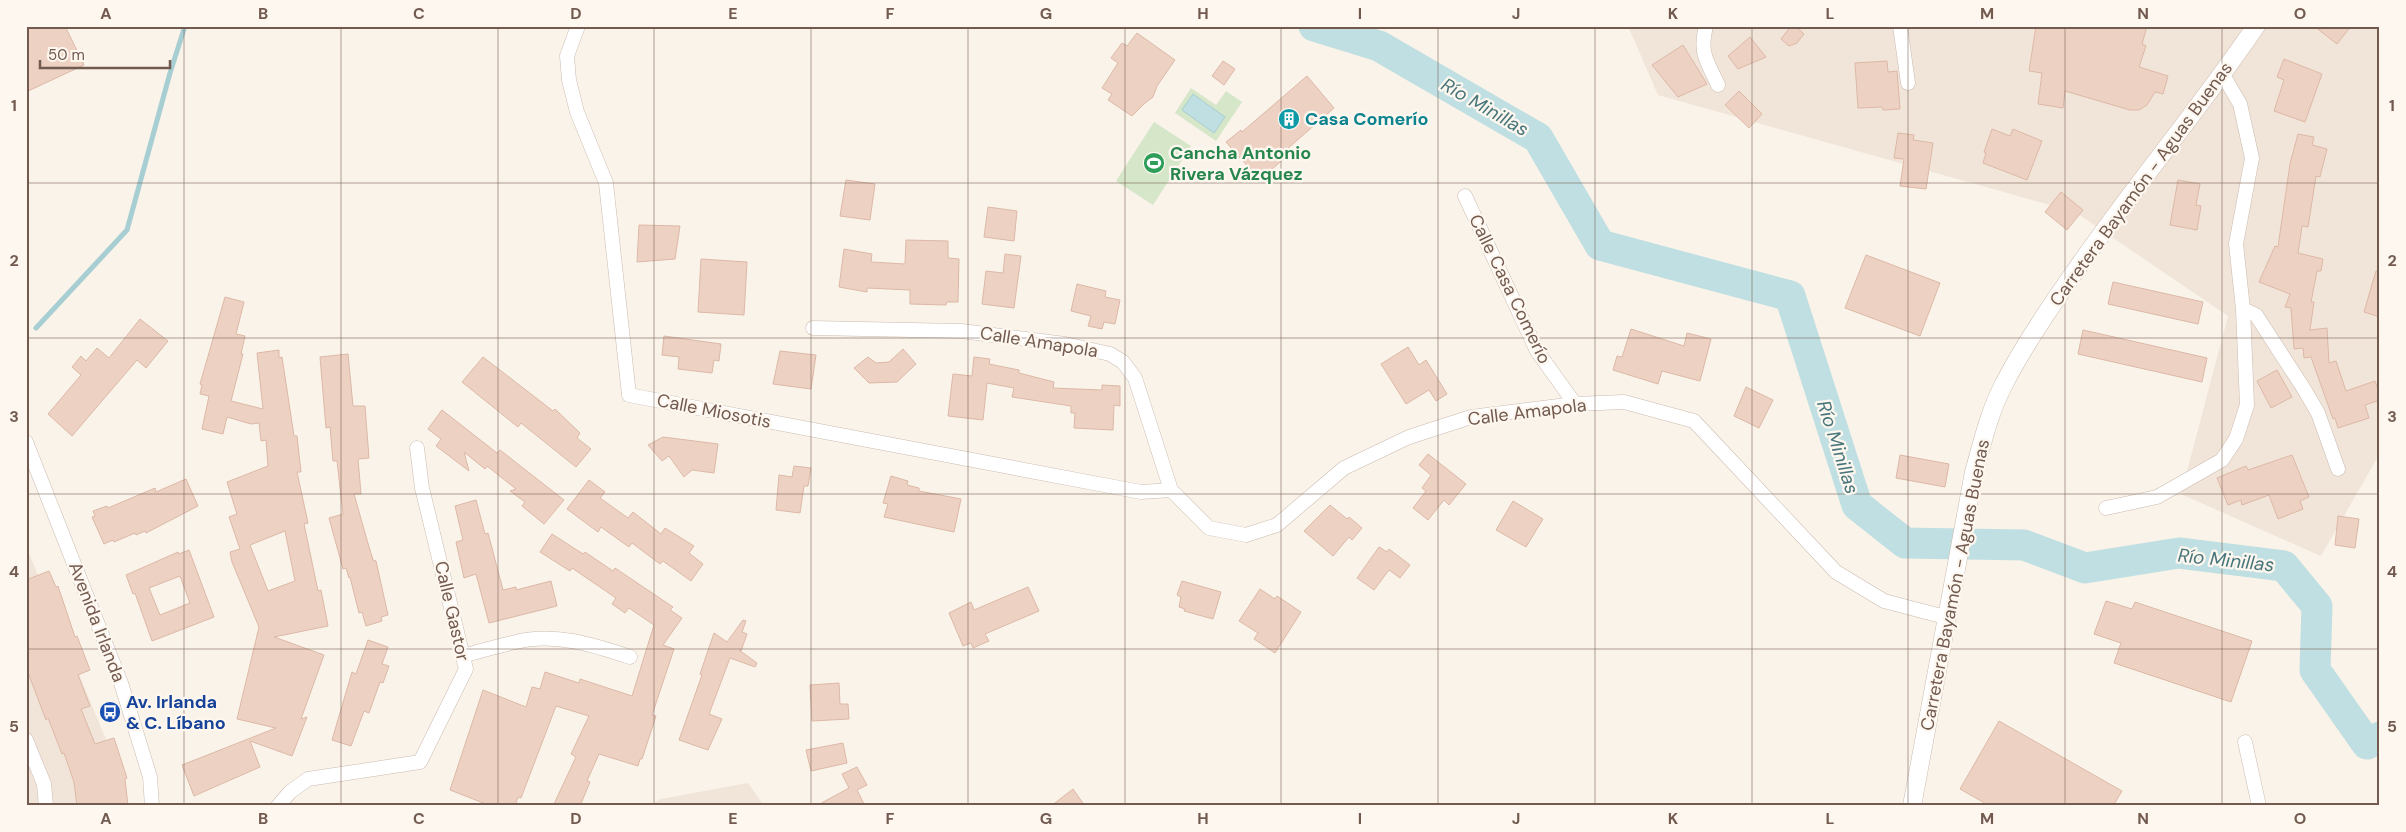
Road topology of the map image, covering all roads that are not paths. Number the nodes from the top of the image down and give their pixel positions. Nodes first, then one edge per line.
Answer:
1 (578, 26) edge
2 (1706, 26) edge
3 (1900, 26) edge
4 (2256, 26) edge
5 (2222, 75) junction
6 (1908, 83) dead end
7 (1718, 84) dead end
8 (1465, 196) dead end
9 (2243, 310) junction
10 (813, 328) dead end
11 (1575, 404) junction
12 (26, 442) edge
13 (417, 448) dead end
14 (2338, 470) dead end
15 (1171, 490) junction
16 (2106, 508) dead end
17 (1945, 617) junction
18 (463, 656) junction
19 (630, 657) dead end
20 (26, 740) edge
21 (2245, 742) dead end
22 (46, 806) edge
23 (152, 806) edge
24 (278, 806) edge
25 (1912, 806) edge
26 (2258, 806) edge

1 - 15 street, Calle Miosotis
2 - 7 street
3 - 6 street
4 - 5 street, Carretera Bayamón - Aguas Buenas
5 - 9 street
5 - 17 street, Carretera Bayamón - Aguas Buenas
8 - 11 street, Calle Casa Comerío
9 - 14 street
9 - 16 street
10 - 15 street, Calle Amapola
11 - 15 street, Calle Amapola
11 - 17 street, Calle Amapola
12 - 23 street, Avenida Irlanda
13 - 18 street, Calle Gastor
17 - 25 street, Carretera Bayamón - Aguas Buenas
18 - 19 street
18 - 24 street, Calle Gastor
20 - 22 street
21 - 26 street

